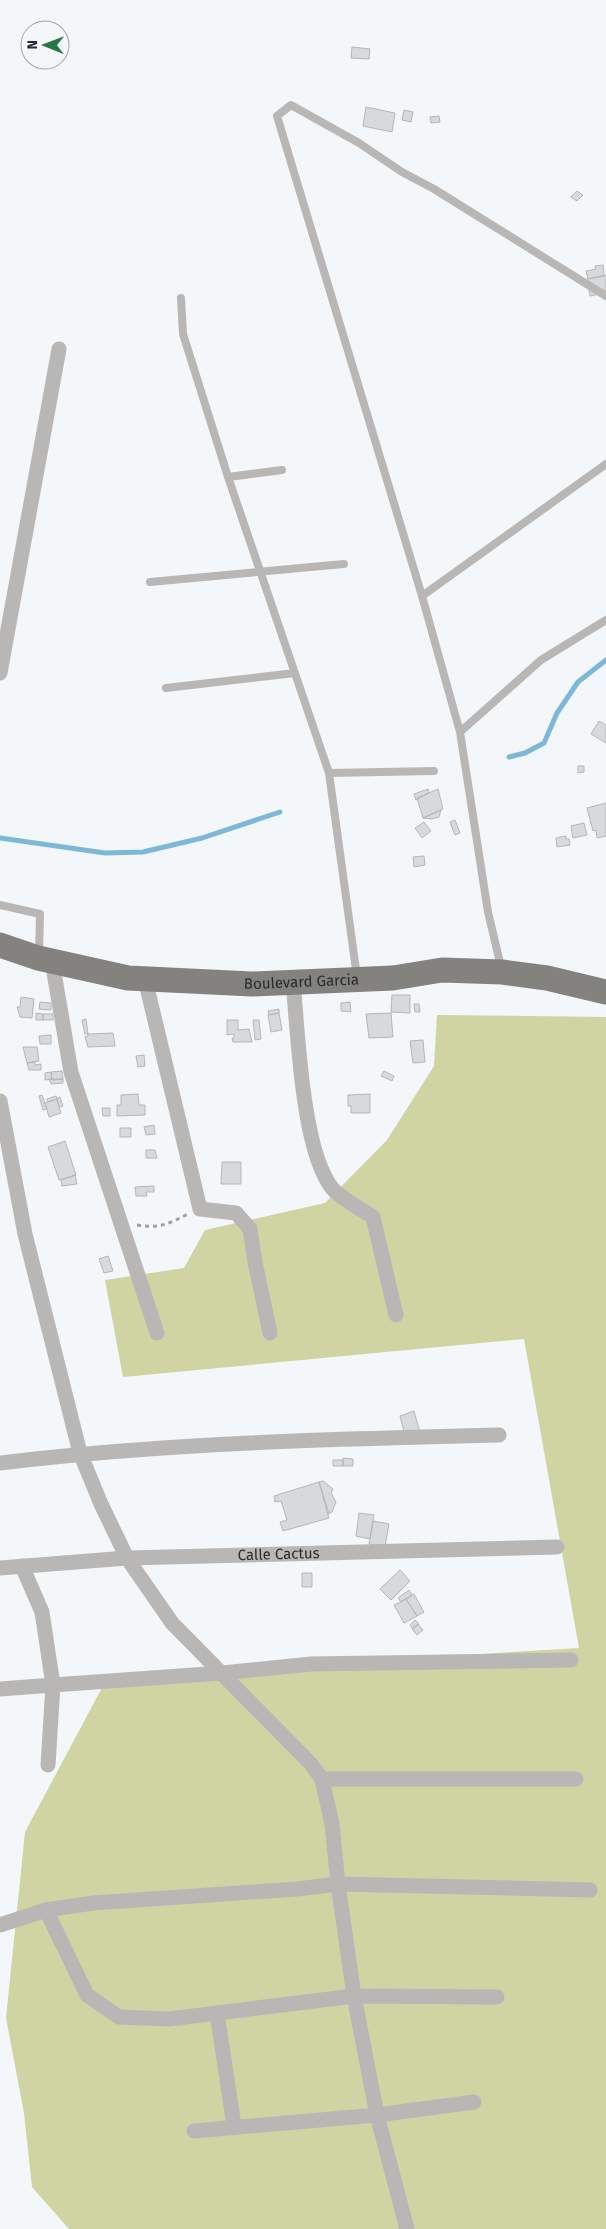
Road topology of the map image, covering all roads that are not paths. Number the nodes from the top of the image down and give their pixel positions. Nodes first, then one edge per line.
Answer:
1 (606, 296) edge
2 (181, 298) dead end
3 (60, 349) dead end
4 (606, 464) edge
5 (282, 470) dead end
6 (228, 477) junction
7 (344, 564) dead end
8 (261, 572) junction
9 (150, 582) dead end
10 (422, 596) junction
11 (606, 620) edge
12 (0, 673) edge
13 (295, 674) junction
14 (166, 688) dead end
15 (460, 732) junction
16 (434, 772) dead end
17 (329, 773) junction
18 (0, 906) edge
19 (0, 945) edge
20 (45, 959) junction
21 (502, 972) junction
22 (145, 979) junction
23 (358, 979) junction
24 (293, 982) junction
25 (606, 992) edge
26 (0, 1101) edge
27 (396, 1315) dead end
28 (157, 1333) dead end
29 (270, 1333) dead end
30 (499, 1435) dead end
31 (80, 1454) junction
32 (0, 1463) edge
33 (557, 1547) dead end
34 (127, 1558) junction
35 (22, 1566) junction
36 (0, 1568) edge
37 (571, 1660) dead end
38 (222, 1673) junction
39 (53, 1685) junction
40 (0, 1689) edge
41 (48, 1765) dead end
42 (322, 1779) junction
43 (576, 1779) dead end
44 (338, 1884) junction
45 (590, 1890) dead end
46 (46, 1910) junction
47 (0, 1925) edge
48 (354, 1996) junction
49 (497, 1997) dead end
50 (217, 2013) junction
51 (474, 2102) dead end
52 (377, 2115) junction
53 (234, 2126) junction
54 (194, 2130) dead end
55 (407, 2229) edge

1 - 10 lane
2 - 6 lane
3 - 12 street
4 - 10 lane
5 - 6 lane
6 - 8 lane
7 - 8 lane
8 - 9 lane
8 - 13 lane
10 - 15 lane
11 - 15 lane
13 - 14 lane
13 - 17 lane
15 - 21 lane
16 - 17 lane
17 - 23 lane
18 - 20 lane
19 - 20 main road, Boulevard Garcia
20 - 22 main road, Boulevard Garcia
20 - 28 street
21 - 23 main road, Boulevard Garcia
21 - 25 main road, Boulevard Garcia
22 - 24 main road, Boulevard Garcia
22 - 29 street
23 - 24 main road, Boulevard Garcia
24 - 27 street
26 - 31 street
30 - 31 street
31 - 32 street
31 - 34 street
33 - 34 street, Calle Cactus
34 - 35 street, Calle Cactus
34 - 38 street
35 - 36 street, Calle Cactus
35 - 39 street
37 - 38 street
38 - 39 street
38 - 42 street
39 - 40 street
39 - 41 street
42 - 43 street
42 - 44 street
44 - 45 street
44 - 46 street
44 - 48 street
46 - 47 street
46 - 50 street
48 - 49 street
48 - 50 street
48 - 52 street
50 - 53 street
51 - 52 street
52 - 53 street
52 - 55 street
53 - 54 street

